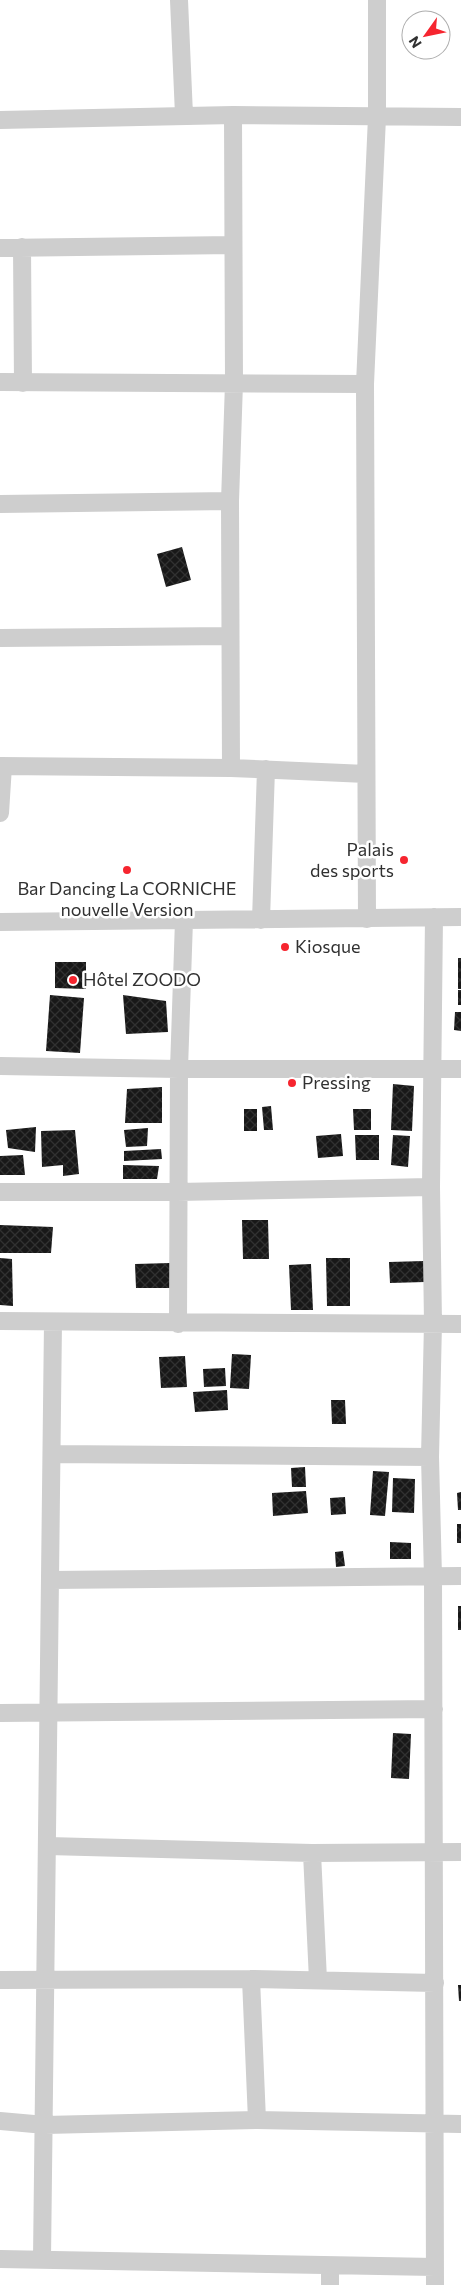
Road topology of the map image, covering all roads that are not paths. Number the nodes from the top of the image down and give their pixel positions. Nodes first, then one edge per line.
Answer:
1 (179, 0) edge
2 (377, 0) edge
3 (233, 114) junction
4 (184, 115) junction
5 (377, 117) junction
6 (461, 117) edge
7 (0, 120) edge
8 (233, 245) junction
9 (22, 247) junction
10 (0, 248) edge
11 (0, 382) edge
12 (23, 383) junction
13 (234, 384) junction
14 (365, 384) junction
15 (230, 501) junction
16 (0, 504) edge
17 (230, 636) junction
18 (0, 638) edge
19 (2, 766) edge
20 (231, 768) junction
21 (266, 769) junction
22 (366, 774) junction
23 (0, 813) edge
24 (461, 917) edge
25 (434, 918) junction
26 (367, 919) junction
27 (184, 920) junction
28 (261, 920) junction
29 (0, 922) edge
30 (0, 1066) edge
31 (179, 1069) junction
32 (461, 1069) edge
33 (432, 1070) junction
34 (431, 1187) junction
35 (0, 1192) edge
36 (177, 1192) junction
37 (0, 1321) edge
38 (53, 1322) junction
39 (178, 1324) junction
40 (433, 1324) junction
41 (461, 1324) edge
42 (52, 1454) junction
43 (430, 1457) junction
44 (461, 1576) edge
45 (433, 1577) junction
46 (51, 1580) junction
47 (434, 1709) junction
48 (49, 1712) junction
49 (0, 1713) edge
50 (48, 1846) junction
51 (434, 1851) junction
52 (461, 1852) edge
53 (312, 1853) junction
54 (251, 1979) junction
55 (0, 1980) edge
56 (45, 1980) junction
57 (318, 1980) junction
58 (434, 1983) junction
59 (256, 2120) junction
60 (0, 2121) edge
61 (435, 2124) junction
62 (461, 2124) edge
63 (45, 2125) junction
64 (0, 2259) edge
65 (42, 2260) junction
66 (330, 2266) junction
67 (435, 2267) junction
68 (330, 2285) edge
69 (435, 2285) edge

1 - 4 street
2 - 5 street
3 - 4 street
3 - 5 street
3 - 8 street
4 - 7 street
5 - 6 street
5 - 14 street
8 - 9 street
8 - 13 street
9 - 10 street
9 - 12 street
11 - 12 street
12 - 13 street
13 - 14 street
13 - 15 street
14 - 22 street
15 - 16 street
15 - 17 street
17 - 18 street
17 - 20 street
19 - 20 street
19 - 23 street
20 - 21 street
21 - 22 street
21 - 28 street
22 - 26 street
24 - 25 street
25 - 26 street
25 - 33 street
26 - 28 street
27 - 28 street
27 - 29 street
27 - 31 street
30 - 31 street
31 - 33 street
31 - 36 street
32 - 33 street
33 - 34 street
34 - 36 street
34 - 40 street
35 - 36 street
36 - 39 street
37 - 38 street
38 - 39 street
38 - 42 street
39 - 40 street
40 - 41 street
40 - 43 street
42 - 43 street
42 - 46 street
43 - 45 street
44 - 45 street
45 - 46 street
45 - 47 street
46 - 48 street
47 - 48 street
47 - 51 street
48 - 49 street
48 - 50 street
50 - 53 street
50 - 56 street
51 - 52 street
51 - 53 street
51 - 58 street
53 - 57 street
54 - 56 street
54 - 57 street
54 - 59 street
55 - 56 street
56 - 63 street
57 - 58 street
58 - 61 street
59 - 61 street
59 - 63 street
60 - 63 street
61 - 62 street
61 - 67 street
63 - 65 street
64 - 65 street
65 - 66 street
66 - 67 street
66 - 68 street
67 - 69 street

